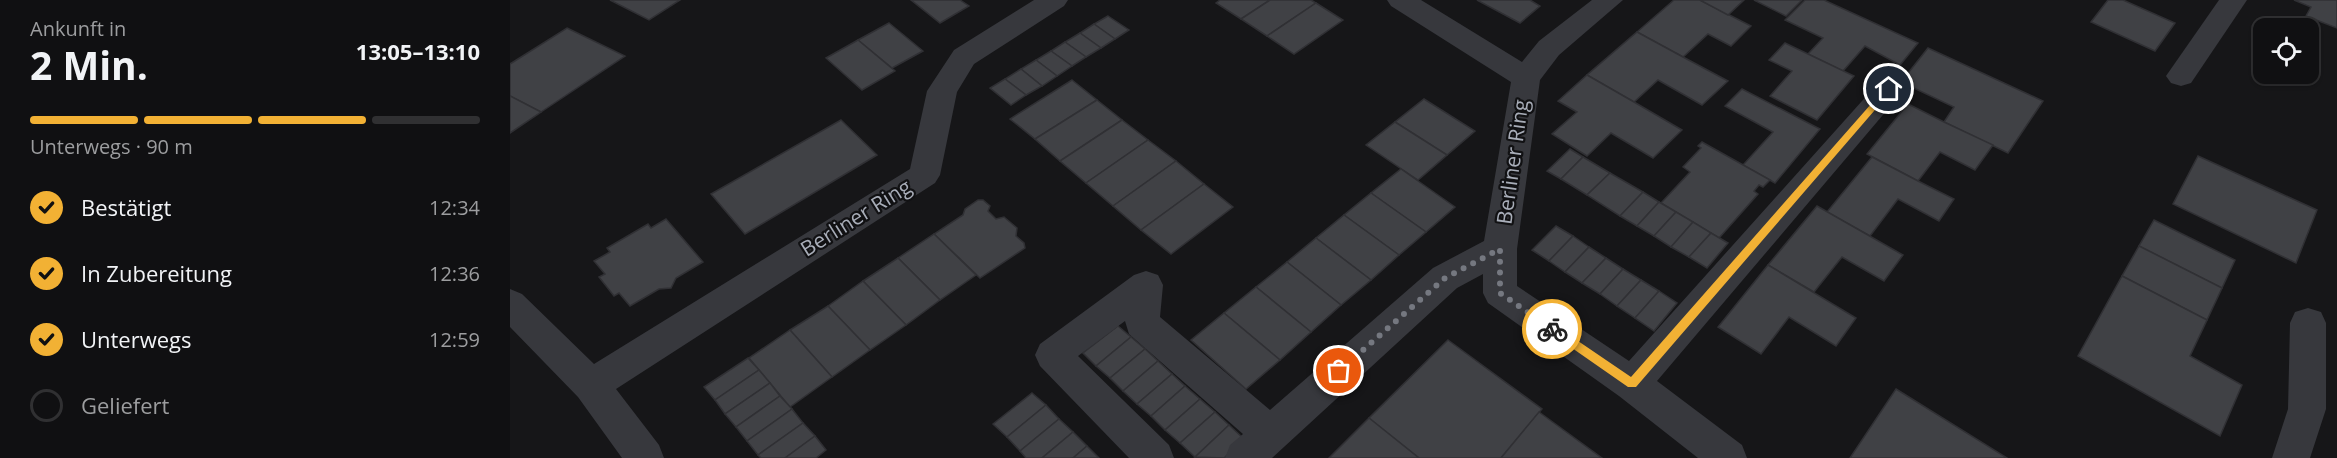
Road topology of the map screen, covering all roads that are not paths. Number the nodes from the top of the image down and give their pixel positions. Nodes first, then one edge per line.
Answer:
1 (1054, 0) edge
2 (1401, 0) edge
3 (1609, 0) edge
4 (2233, 0) edge
5 (2181, 76) dead end
6 (1526, 78) junction
7 (1889, 89) dead end
8 (1500, 249) junction
9 (510, 304) edge
10 (2308, 323) dead end
11 (1632, 384) junction
12 (591, 386) junction
13 (1256, 446) edge
14 (645, 458) edge
15 (1155, 458) edge
16 (1728, 458) edge
17 (2291, 458) edge

1 - 12 street, Berliner Ring
2 - 6 street, Berliner Ring
3 - 6 street
4 - 5 street
6 - 8 street, Berliner Ring
7 - 11 street
8 - 11 street, Berliner Ring
8 - 13 street
9 - 12 street
10 - 17 street
11 - 16 street, Berliner Ring
12 - 14 street
13 - 15 street

